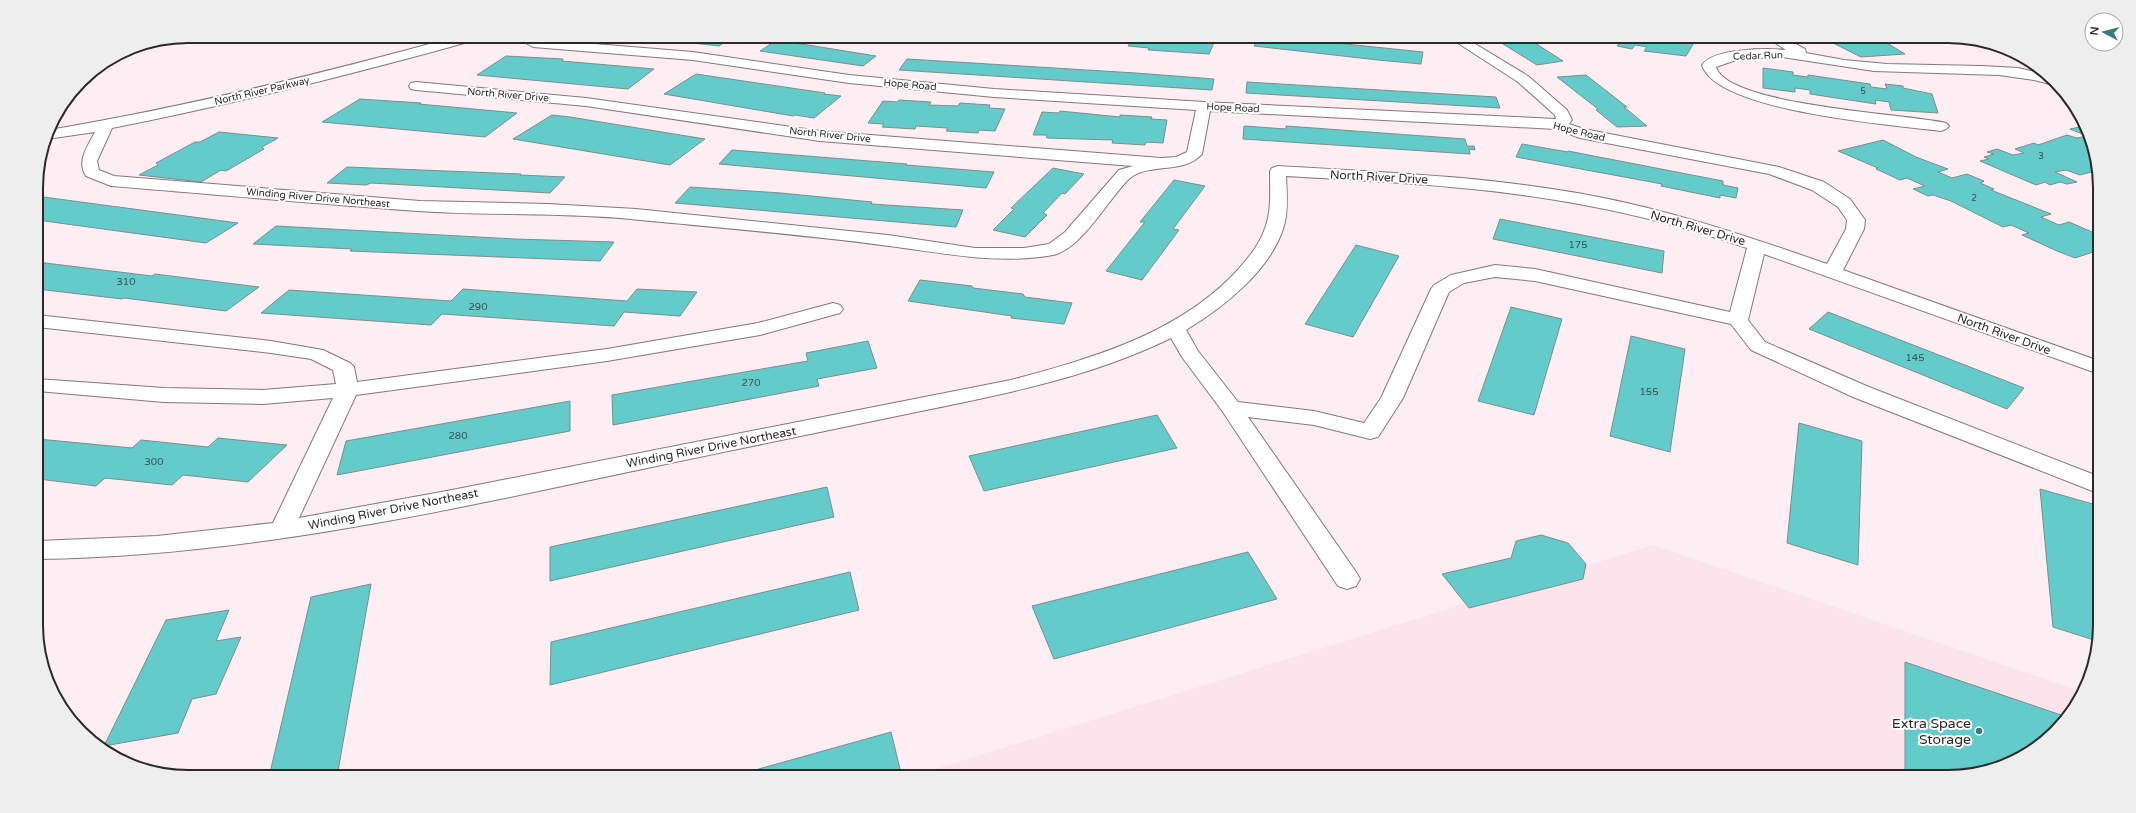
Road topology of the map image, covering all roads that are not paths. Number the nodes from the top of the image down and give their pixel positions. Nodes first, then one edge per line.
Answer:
1 (449, 43) edge
2 (533, 43) dead end
3 (1463, 43) edge
4 (1783, 43) edge
5 (1808, 57) junction
6 (2042, 78) edge
7 (416, 86) dead end
8 (1204, 106) junction
9 (106, 124) junction
10 (1558, 125) junction
11 (1941, 126) dead end
12 (54, 134) edge
13 (1161, 164) junction
14 (1278, 171) joint
15 (1757, 245) junction
16 (1832, 272) junction
17 (832, 309) dead end
18 (1738, 320) junction
19 (43, 322) edge
20 (1175, 328) junction
21 (2093, 366) edge
22 (43, 385) edge
23 (348, 390) junction
24 (1231, 408) junction
25 (2093, 483) edge
26 (280, 531) junction
27 (43, 550) edge
28 (1347, 578) dead end

1 - 9 street, North River Parkway
2 - 8 street, Hope Road
3 - 10 street
4 - 5 street
5 - 6 street, Cedar Run
5 - 11 street, Cedar Run
7 - 13 street, North River Drive
8 - 10 street, Hope Road
8 - 13 street, North River Drive
9 - 12 street, North River Parkway
9 - 13 street, Winding River Drive Northeast
10 - 16 street, Hope Road
14 - 15 street, North River Drive
14 - 20 street, Winding River Drive Northeast
15 - 16 street, North River Drive
15 - 18 street
16 - 21 street, North River Drive
17 - 23 street
18 - 24 street
18 - 25 street
19 - 23 street
20 - 24 street
20 - 26 street, Winding River Drive Northeast
22 - 23 street
23 - 26 street
24 - 28 street
26 - 27 street, Winding River Drive Northeast

